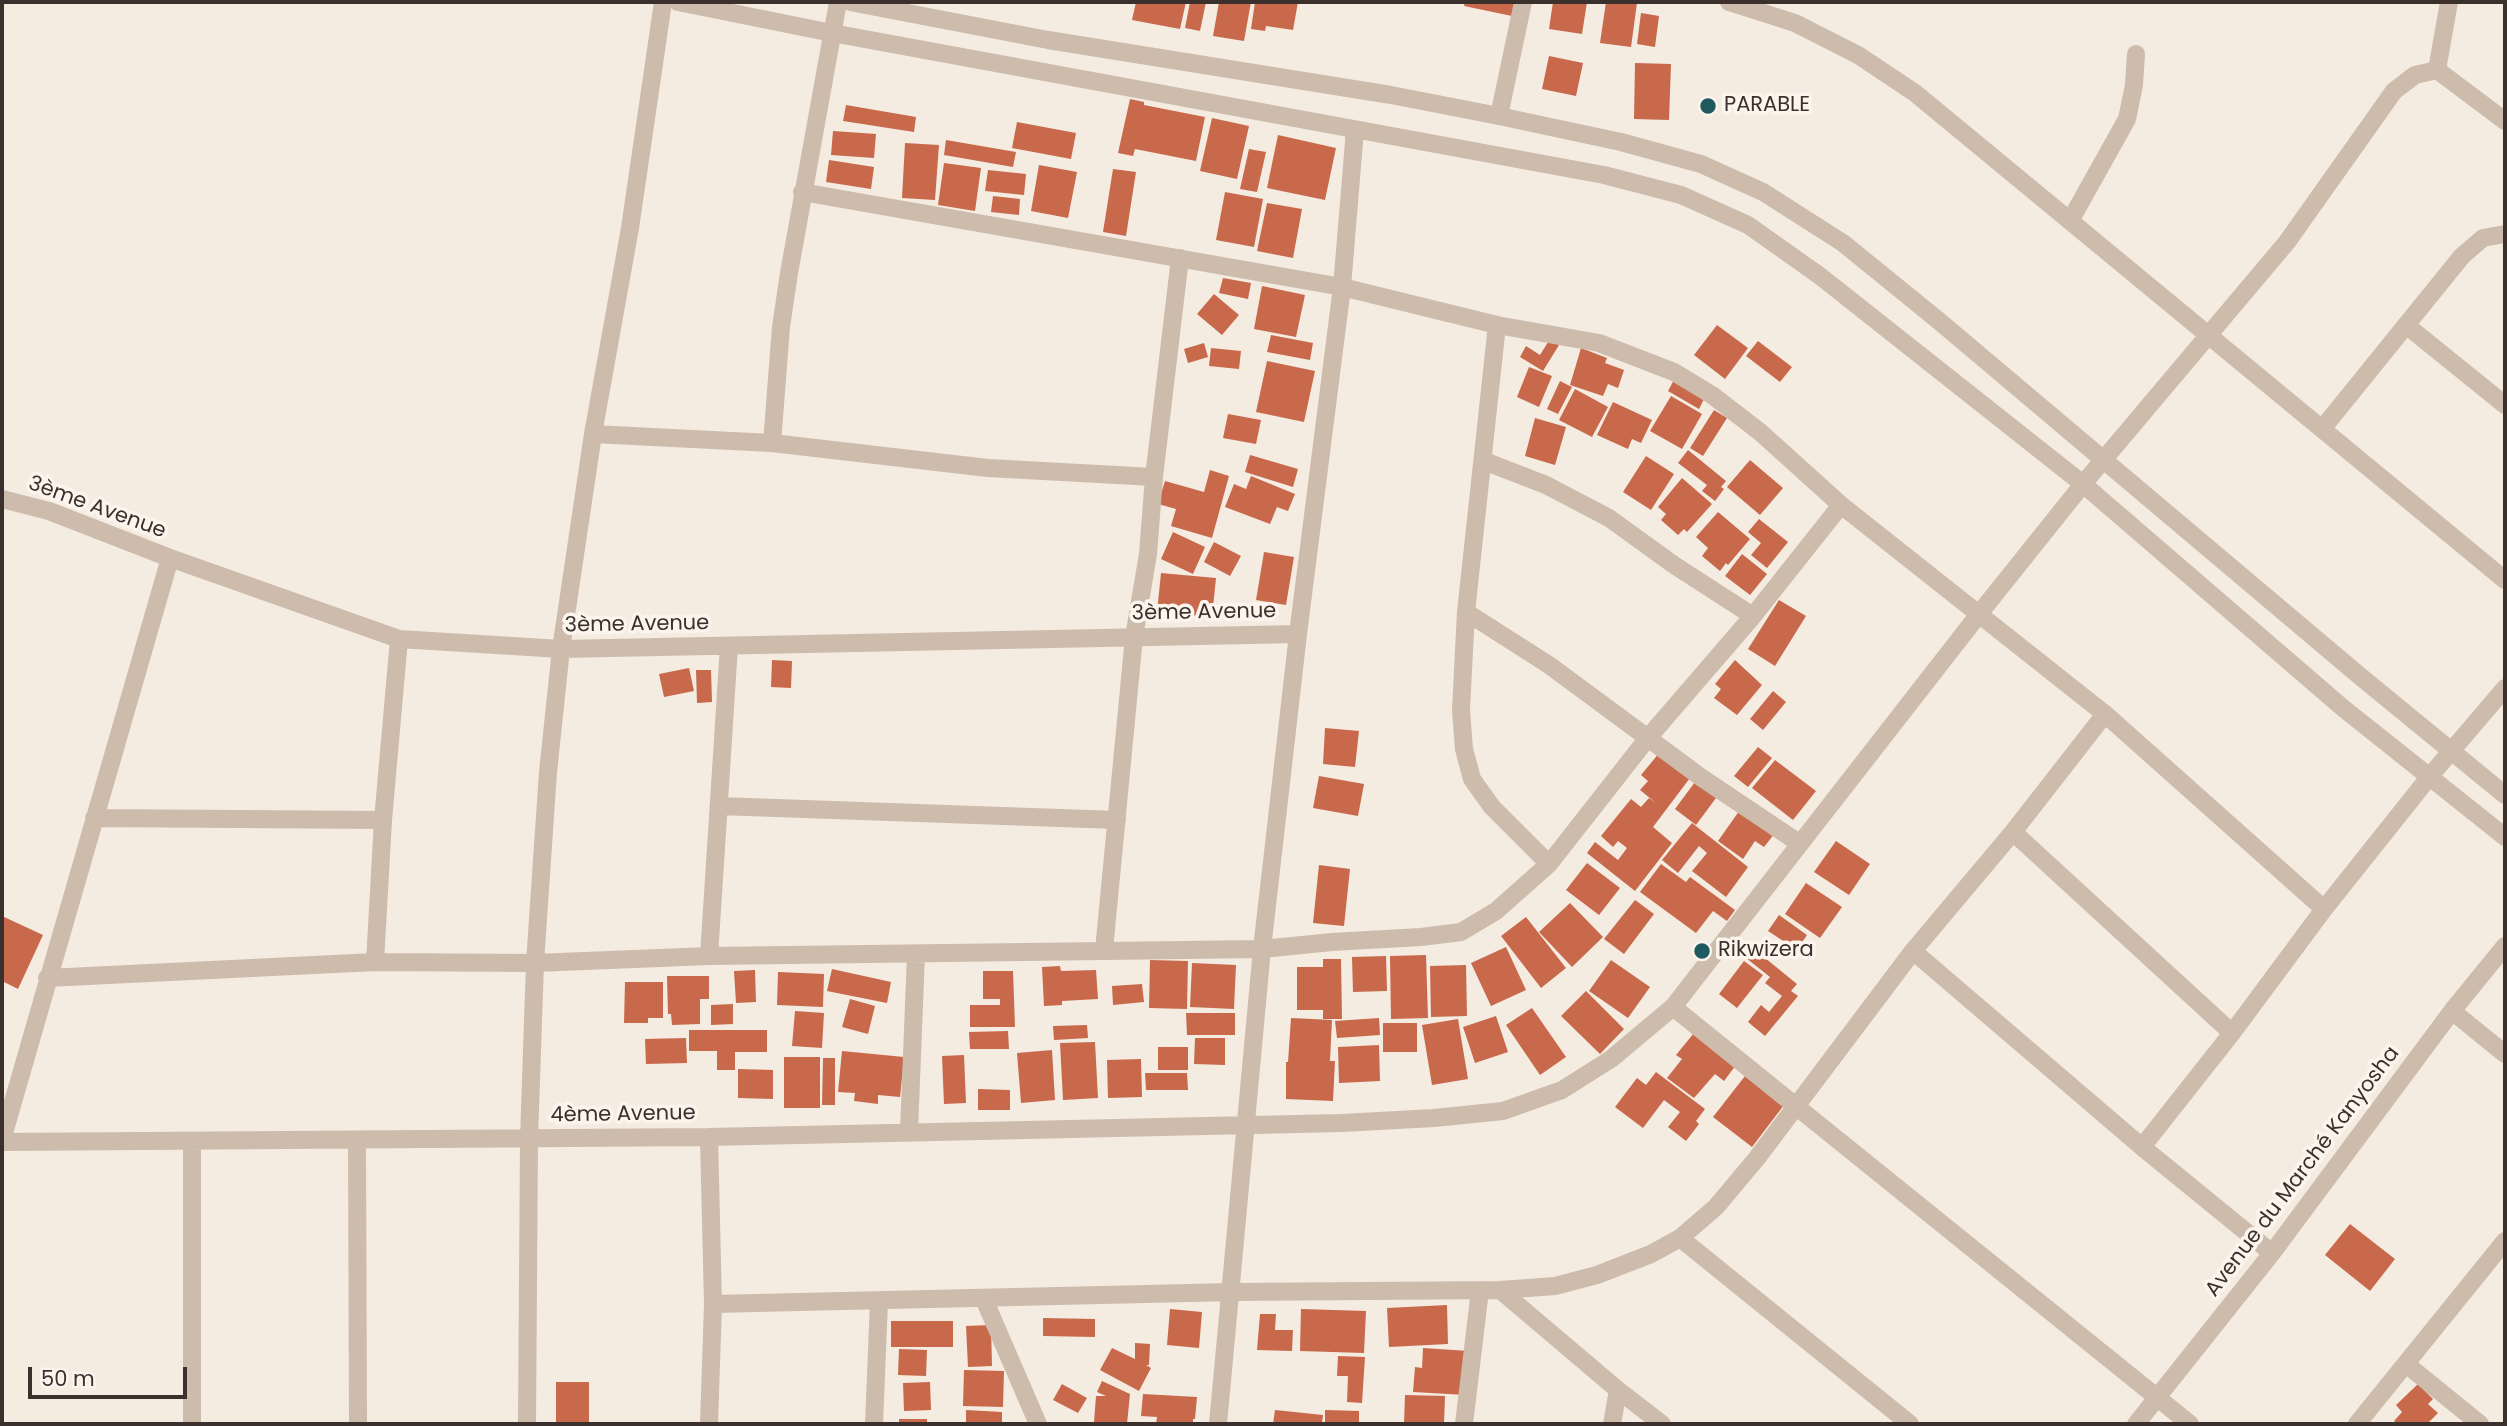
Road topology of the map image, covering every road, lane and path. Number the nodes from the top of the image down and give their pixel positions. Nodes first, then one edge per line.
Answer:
1 (663, 2) edge
2 (678, 2) edge
3 (838, 2) edge
4 (850, 2) edge
5 (1524, 2) edge
6 (1729, 2) edge
7 (2449, 2) edge
8 (832, 33) junction
9 (2136, 54) dead end
10 (2437, 70) junction
11 (1499, 116) junction
12 (2505, 121) edge
13 (1355, 130) junction
14 (802, 192) junction
15 (2070, 222) junction
16 (2505, 234) edge
17 (1180, 258) junction
18 (1342, 287) junction
19 (1497, 325) junction
20 (2406, 325) junction
21 (2208, 333) junction
22 (2505, 405) edge
23 (2322, 429) junction
24 (593, 434) junction
25 (772, 443) junction
26 (2103, 460) junction
27 (1484, 461) junction
28 (1154, 477) junction
29 (2082, 484) junction
30 (2, 499) edge
31 (1841, 505) junction
32 (170, 558) junction
33 (2505, 580) edge
34 (1466, 612) junction
35 (1979, 614) junction
36 (1753, 616) junction
37 (1298, 634) junction
38 (1134, 637) junction
39 (399, 639) junction
40 (729, 646) junction
41 (561, 649) junction
42 (2505, 688) edge
43 (2105, 714) junction
44 (1647, 739) junction
45 (2452, 751) junction
46 (2430, 776) junction
47 (2505, 795) edge
48 (719, 806) junction
49 (94, 818) junction
50 (383, 820) junction
51 (1117, 820) junction
52 (2013, 832) junction
53 (2505, 837) edge
54 (1799, 843) junction
55 (1549, 864) junction
56 (2324, 909) junction
57 (2505, 946) edge
58 (1262, 949) junction
59 (1104, 950) junction
60 (1913, 951) junction
61 (916, 954) junction
62 (709, 956) junction
63 (374, 962) junction
64 (535, 963) junction
65 (47, 978) junction
66 (1673, 1007) junction
67 (2452, 1011) junction
68 (2232, 1033) junction
69 (2505, 1054) edge
70 (1797, 1105) junction
71 (1245, 1124) junction
72 (909, 1131) junction
73 (709, 1136) junction
74 (529, 1139) junction
75 (357, 1140) junction
76 (2, 1141) edge
77 (192, 1141) junction
78 (2142, 1147) junction
79 (1680, 1237) junction
80 (2504, 1244) edge
81 (2273, 1253) junction
82 (1480, 1290) junction
83 (1500, 1290) junction
84 (1232, 1292) junction
85 (984, 1299) junction
86 (879, 1301) junction
87 (713, 1304) junction
88 (2406, 1364) junction
89 (1618, 1390) junction
90 (2158, 1399) junction
91 (192, 1424) edge
92 (358, 1424) edge
93 (527, 1424) edge
94 (709, 1424) edge
95 (874, 1424) edge
96 (1038, 1424) edge
97 (1218, 1424) edge
98 (1464, 1424) edge
99 (1612, 1424) edge
100 (1662, 1424) edge
101 (1910, 1424) edge
102 (2136, 1424) edge
103 (2190, 1424) edge
104 (2357, 1424) edge
105 (2480, 1424) edge

1 - 24 street
2 - 8 street
3 - 8 street
4 - 11 street
5 - 11 street
6 - 15 street
7 - 10 street
8 - 13 street
8 - 14 street
9 - 15 street
10 - 12 street
10 - 21 street, 4ème Avenue
11 - 26 street
13 - 18 street
13 - 29 street
14 - 17 street
14 - 25 street
15 - 21 street
16 - 20 street
17 - 18 street
17 - 28 street
18 - 19 street
18 - 37 street
19 - 27 street
19 - 31 street
20 - 22 street
20 - 23 street
21 - 23 street
21 - 26 street, 4ème Avenue
23 - 33 street
24 - 25 street
24 - 41 street
25 - 28 street
26 - 29 street, 4ème Avenue
26 - 45 street
27 - 34 street
27 - 36 street
28 - 38 street
29 - 35 street, 4ème Avenue
29 - 46 street
30 - 32 street, 3ème Avenue
31 - 35 street
31 - 36 street
32 - 39 street, 3ème Avenue
32 - 49 street
34 - 44 street
34 - 55 street
35 - 43 street
35 - 54 street, 4ème Avenue
36 - 44 street
37 - 38 street, 3ème Avenue
37 - 58 street
38 - 40 street, 3ème Avenue
38 - 51 street
39 - 41 street, 3ème Avenue
39 - 50 street
40 - 41 street, 3ème Avenue
40 - 48 street
41 - 64 street
42 - 45 street
43 - 52 street
43 - 56 street
44 - 54 street
44 - 55 street
45 - 46 street
45 - 47 street
46 - 53 street
46 - 56 street
48 - 51 street
48 - 62 street
49 - 50 street
49 - 65 street
50 - 63 street
51 - 59 street
52 - 60 street
52 - 68 street
54 - 66 street, 4ème Avenue
55 - 58 street
56 - 68 street
57 - 67 street, Avenue du Marché Kanyosha
58 - 59 street
58 - 71 street
59 - 61 street
60 - 70 street
60 - 78 street
61 - 62 street
61 - 72 street
62 - 64 street
63 - 64 street
63 - 65 street
64 - 74 street
65 - 76 street
66 - 70 street
66 - 71 street, 4ème Avenue
67 - 69 street
67 - 81 street, Avenue du Marché Kanyosha
68 - 78 street
70 - 79 street
70 - 90 street
71 - 72 street, 4ème Avenue
71 - 84 street
72 - 73 street, 4ème Avenue
73 - 74 street, 4ème Avenue
73 - 87 street
74 - 75 street, 4ème Avenue
74 - 93 street
75 - 77 street, 4ème Avenue
75 - 92 street
76 - 77 street, 4ème Avenue
77 - 91 street
78 - 81 street
79 - 83 street
79 - 101 street
80 - 88 street
81 - 90 street, Avenue du Marché Kanyosha
82 - 83 street
82 - 84 street
82 - 98 street
83 - 89 street
84 - 85 street
84 - 97 street
85 - 86 street
85 - 96 street
86 - 87 street
86 - 95 street
87 - 94 street
88 - 104 street
88 - 105 street
89 - 99 street
89 - 100 street
90 - 102 street, Avenue du Marché Kanyosha
90 - 103 street

